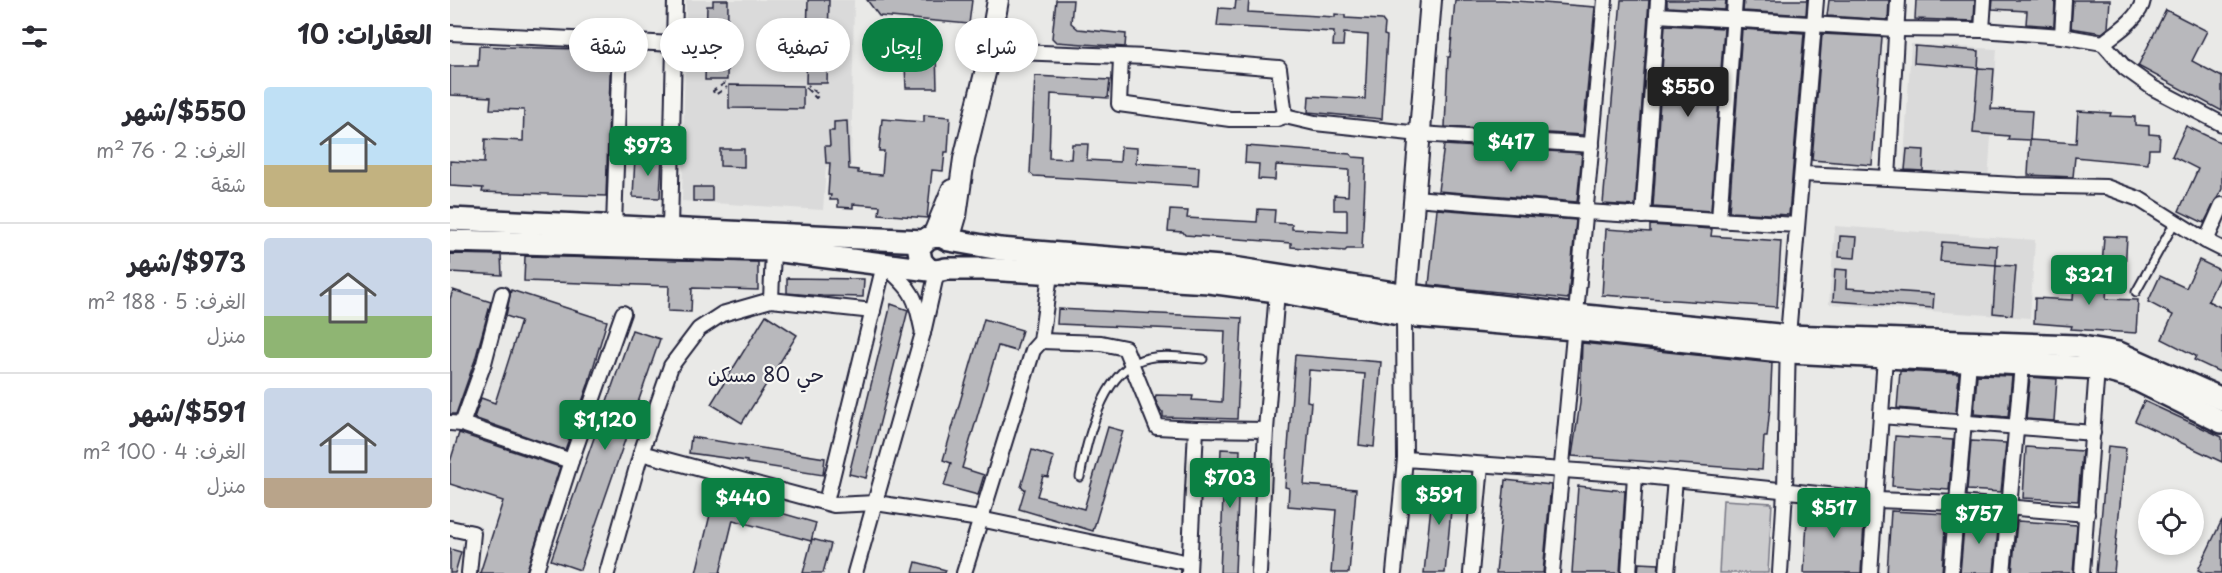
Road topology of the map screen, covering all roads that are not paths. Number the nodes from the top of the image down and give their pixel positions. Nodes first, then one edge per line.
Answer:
1 (675, 0) edge
2 (998, 0) edge
3 (1431, 0) edge
4 (1605, 0) edge
5 (1658, 0) edge
6 (1735, 0) edge
7 (1816, 0) edge
8 (1898, 0) edge
9 (1984, 0) edge
10 (2064, 0) edge
11 (2143, 0) edge
12 (1657, 15) junction
13 (675, 18) edge
14 (995, 18) edge
15 (1734, 19) junction
16 (1814, 25) junction
17 (1896, 29) junction
18 (1982, 30) junction
19 (450, 33) edge
20 (2061, 36) junction
21 (569, 39) edge
22 (2103, 43) junction
23 (1038, 54) edge
24 (1121, 58) junction
25 (619, 72) edge
26 (674, 72) edge
27 (984, 72) edge
28 (1285, 116) junction
29 (2222, 124) edge
30 (1420, 134) junction
31 (1592, 145) junction
32 (617, 148) junction
33 (673, 148) junction
34 (964, 159) junction
35 (1802, 174) junction
36 (1888, 178) junction
37 (1414, 198) junction
38 (2222, 205) edge
39 (1586, 212) junction
40 (1643, 216) junction
41 (450, 219) edge
42 (1719, 220) junction
43 (2175, 222) junction
44 (1797, 225) junction
45 (614, 227) junction
46 (670, 229) junction
47 (944, 240) junction
48 (450, 241) edge
49 (2206, 241) junction
50 (2222, 249) edge
51 (773, 250) junction
52 (1051, 263) junction
53 (884, 265) junction
54 (937, 270) junction
55 (1277, 291) junction
56 (2136, 292) dead end
57 (502, 294) dead end
58 (771, 300) junction
59 (1405, 305) junction
60 (873, 311) junction
61 (624, 313) dead end
62 (1574, 322) junction
63 (923, 333) junction
64 (1041, 341) junction
65 (1789, 344) junction
66 (1885, 357) junction
67 (1203, 359) dead end
68 (1969, 362) junction
69 (1131, 363) junction
70 (2022, 365) junction
71 (2097, 368) junction
72 (2222, 399) edge
73 (1881, 416) junction
74 (2222, 422) edge
75 (1965, 423) junction
76 (456, 424) edge
77 (2016, 427) junction
78 (1196, 429) junction
79 (1266, 430) junction
80 (2093, 433) junction
81 (641, 453) junction
82 (1406, 459) junction
83 (571, 461) junction
84 (1480, 465) junction
85 (1560, 471) junction
86 (1635, 476) junction
87 (1080, 477) dead end
88 (1675, 479) junction
89 (1785, 491) junction
90 (1876, 500) junction
91 (826, 502) junction
92 (876, 503) junction
93 (1959, 503) junction
94 (2008, 508) junction
95 (2086, 514) junction
96 (980, 519) junction
97 (450, 528) edge
98 (1189, 568) edge
99 (469, 573) edge
100 (535, 573) edge
101 (607, 573) edge
102 (855, 573) edge
103 (964, 573) edge
104 (1259, 573) edge
105 (1394, 573) edge
106 (1471, 573) edge
107 (1552, 573) edge
108 (1629, 573) edge
109 (1667, 573) edge
110 (1780, 573) edge
111 (1870, 573) edge
112 (1951, 573) edge
113 (2003, 573) edge
114 (2082, 573) edge

1 - 13 street
2 - 14 street
3 - 30 street
4 - 31 street
5 - 12 street
6 - 15 street
7 - 16 street
8 - 17 street
9 - 18 street
10 - 20 street
11 - 22 street
12 - 15 street
12 - 40 street
15 - 16 street
15 - 42 street
16 - 17 street
16 - 35 street
17 - 18 street
17 - 36 street
18 - 20 street
19 - 21 street
20 - 22 street
22 - 29 street
23 - 24 street
24 - 28 street
24 - 28 street
25 - 32 street
26 - 33 street
27 - 34 street
28 - 30 street
30 - 31 street
30 - 37 street
31 - 39 street
32 - 33 street
32 - 45 street
33 - 46 street
34 - 47 street
34 - 47 street
35 - 36 street
35 - 44 street
36 - 43 street
37 - 39 street
37 - 59 street
38 - 49 street
39 - 40 street
39 - 62 street
40 - 42 street
41 - 45 main road
42 - 44 street
43 - 49 street
43 - 56 lane
44 - 65 street
45 - 46 main road
46 - 47 main road
47 - 52 main road
47 - 54 main road
47 - 54 main road
48 - 51 main road
49 - 50 street
51 - 53 main road
51 - 58 street
52 - 54 main road
52 - 55 main road
52 - 59 main road
52 - 64 street
53 - 54 main road
53 - 60 street
53 - 63 street
54 - 63 street
55 - 59 main road
55 - 79 street
57 - 76 street
58 - 60 street
58 - 81 street
59 - 62 main road
59 - 82 street
60 - 91 street
61 - 83 street
62 - 65 main road
62 - 85 street
63 - 92 street
64 - 69 street
64 - 96 street
65 - 66 main road
65 - 72 main road
65 - 89 street
66 - 68 main road
66 - 73 street
67 - 69 lane
68 - 70 main road
68 - 75 street
69 - 78 street
69 - 87 lane
70 - 71 main road
70 - 77 street
71 - 74 main road
71 - 80 street
73 - 75 street
73 - 90 street
75 - 77 street
75 - 93 street
76 - 83 street
77 - 80 street
77 - 94 street
78 - 79 street
78 - 98 street
79 - 104 street
80 - 95 street
81 - 91 street
81 - 101 street
82 - 84 street
82 - 105 street
83 - 100 street
84 - 85 street
84 - 106 street
85 - 86 street
85 - 107 street
86 - 88 street
86 - 108 street
88 - 89 street
88 - 109 street
89 - 90 street
89 - 110 street
90 - 93 street
90 - 111 street
91 - 92 street
92 - 96 street
92 - 102 street
93 - 94 street
93 - 112 street
94 - 95 street
94 - 113 street
95 - 114 street
96 - 98 street
96 - 103 street
97 - 99 street

